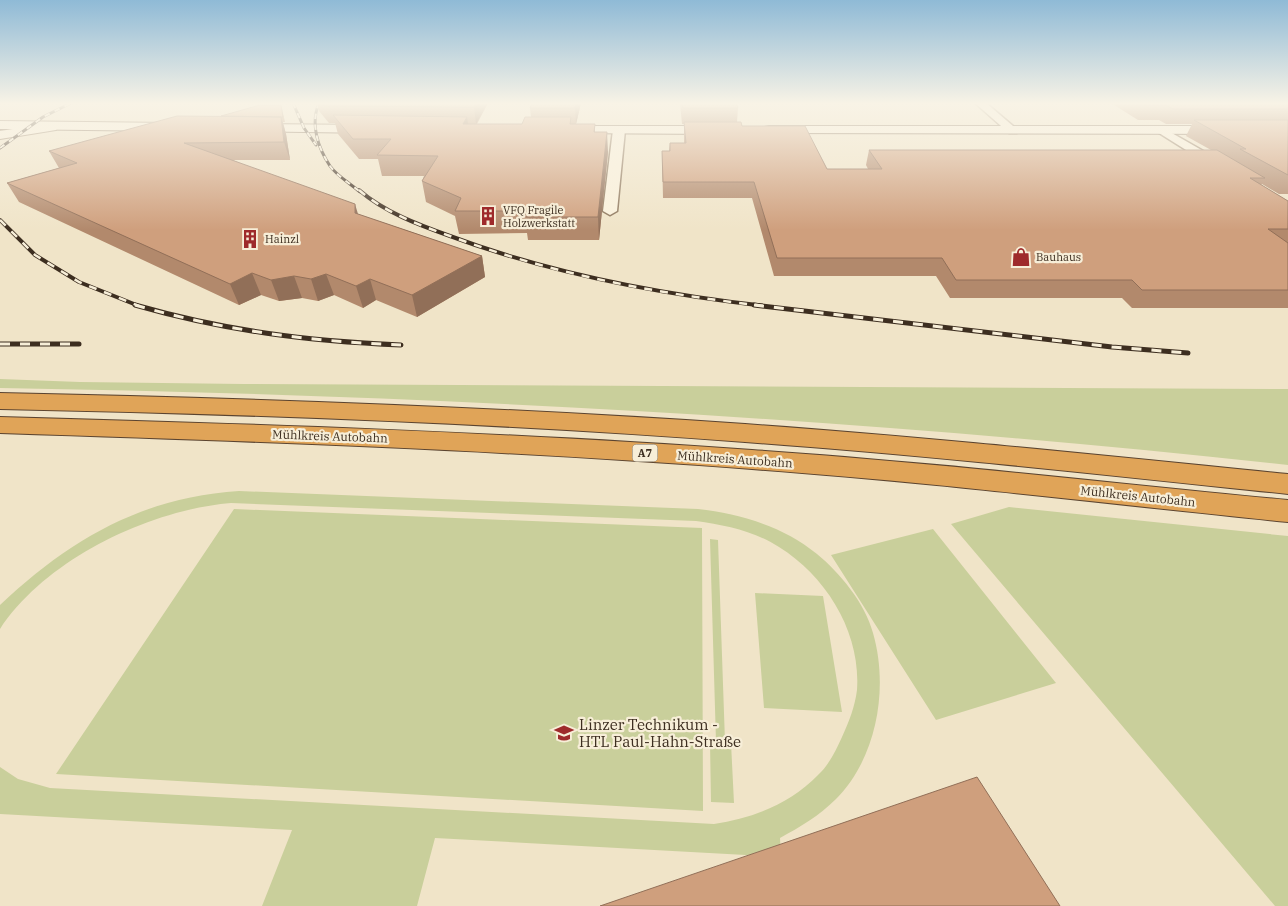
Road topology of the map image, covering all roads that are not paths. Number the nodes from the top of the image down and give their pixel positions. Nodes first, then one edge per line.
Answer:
1 (617, 145) edge
2 (1186, 145) edge
3 (1237, 176) edge
4 (610, 211) dead end
5 (0, 401) edge
6 (0, 425) edge
7 (1288, 484) edge
8 (1288, 511) edge

1 - 4 street
2 - 3 street
5 - 7 highway, Mühlkreis Autobahn / A7
6 - 8 highway, Mühlkreis Autobahn / A7

